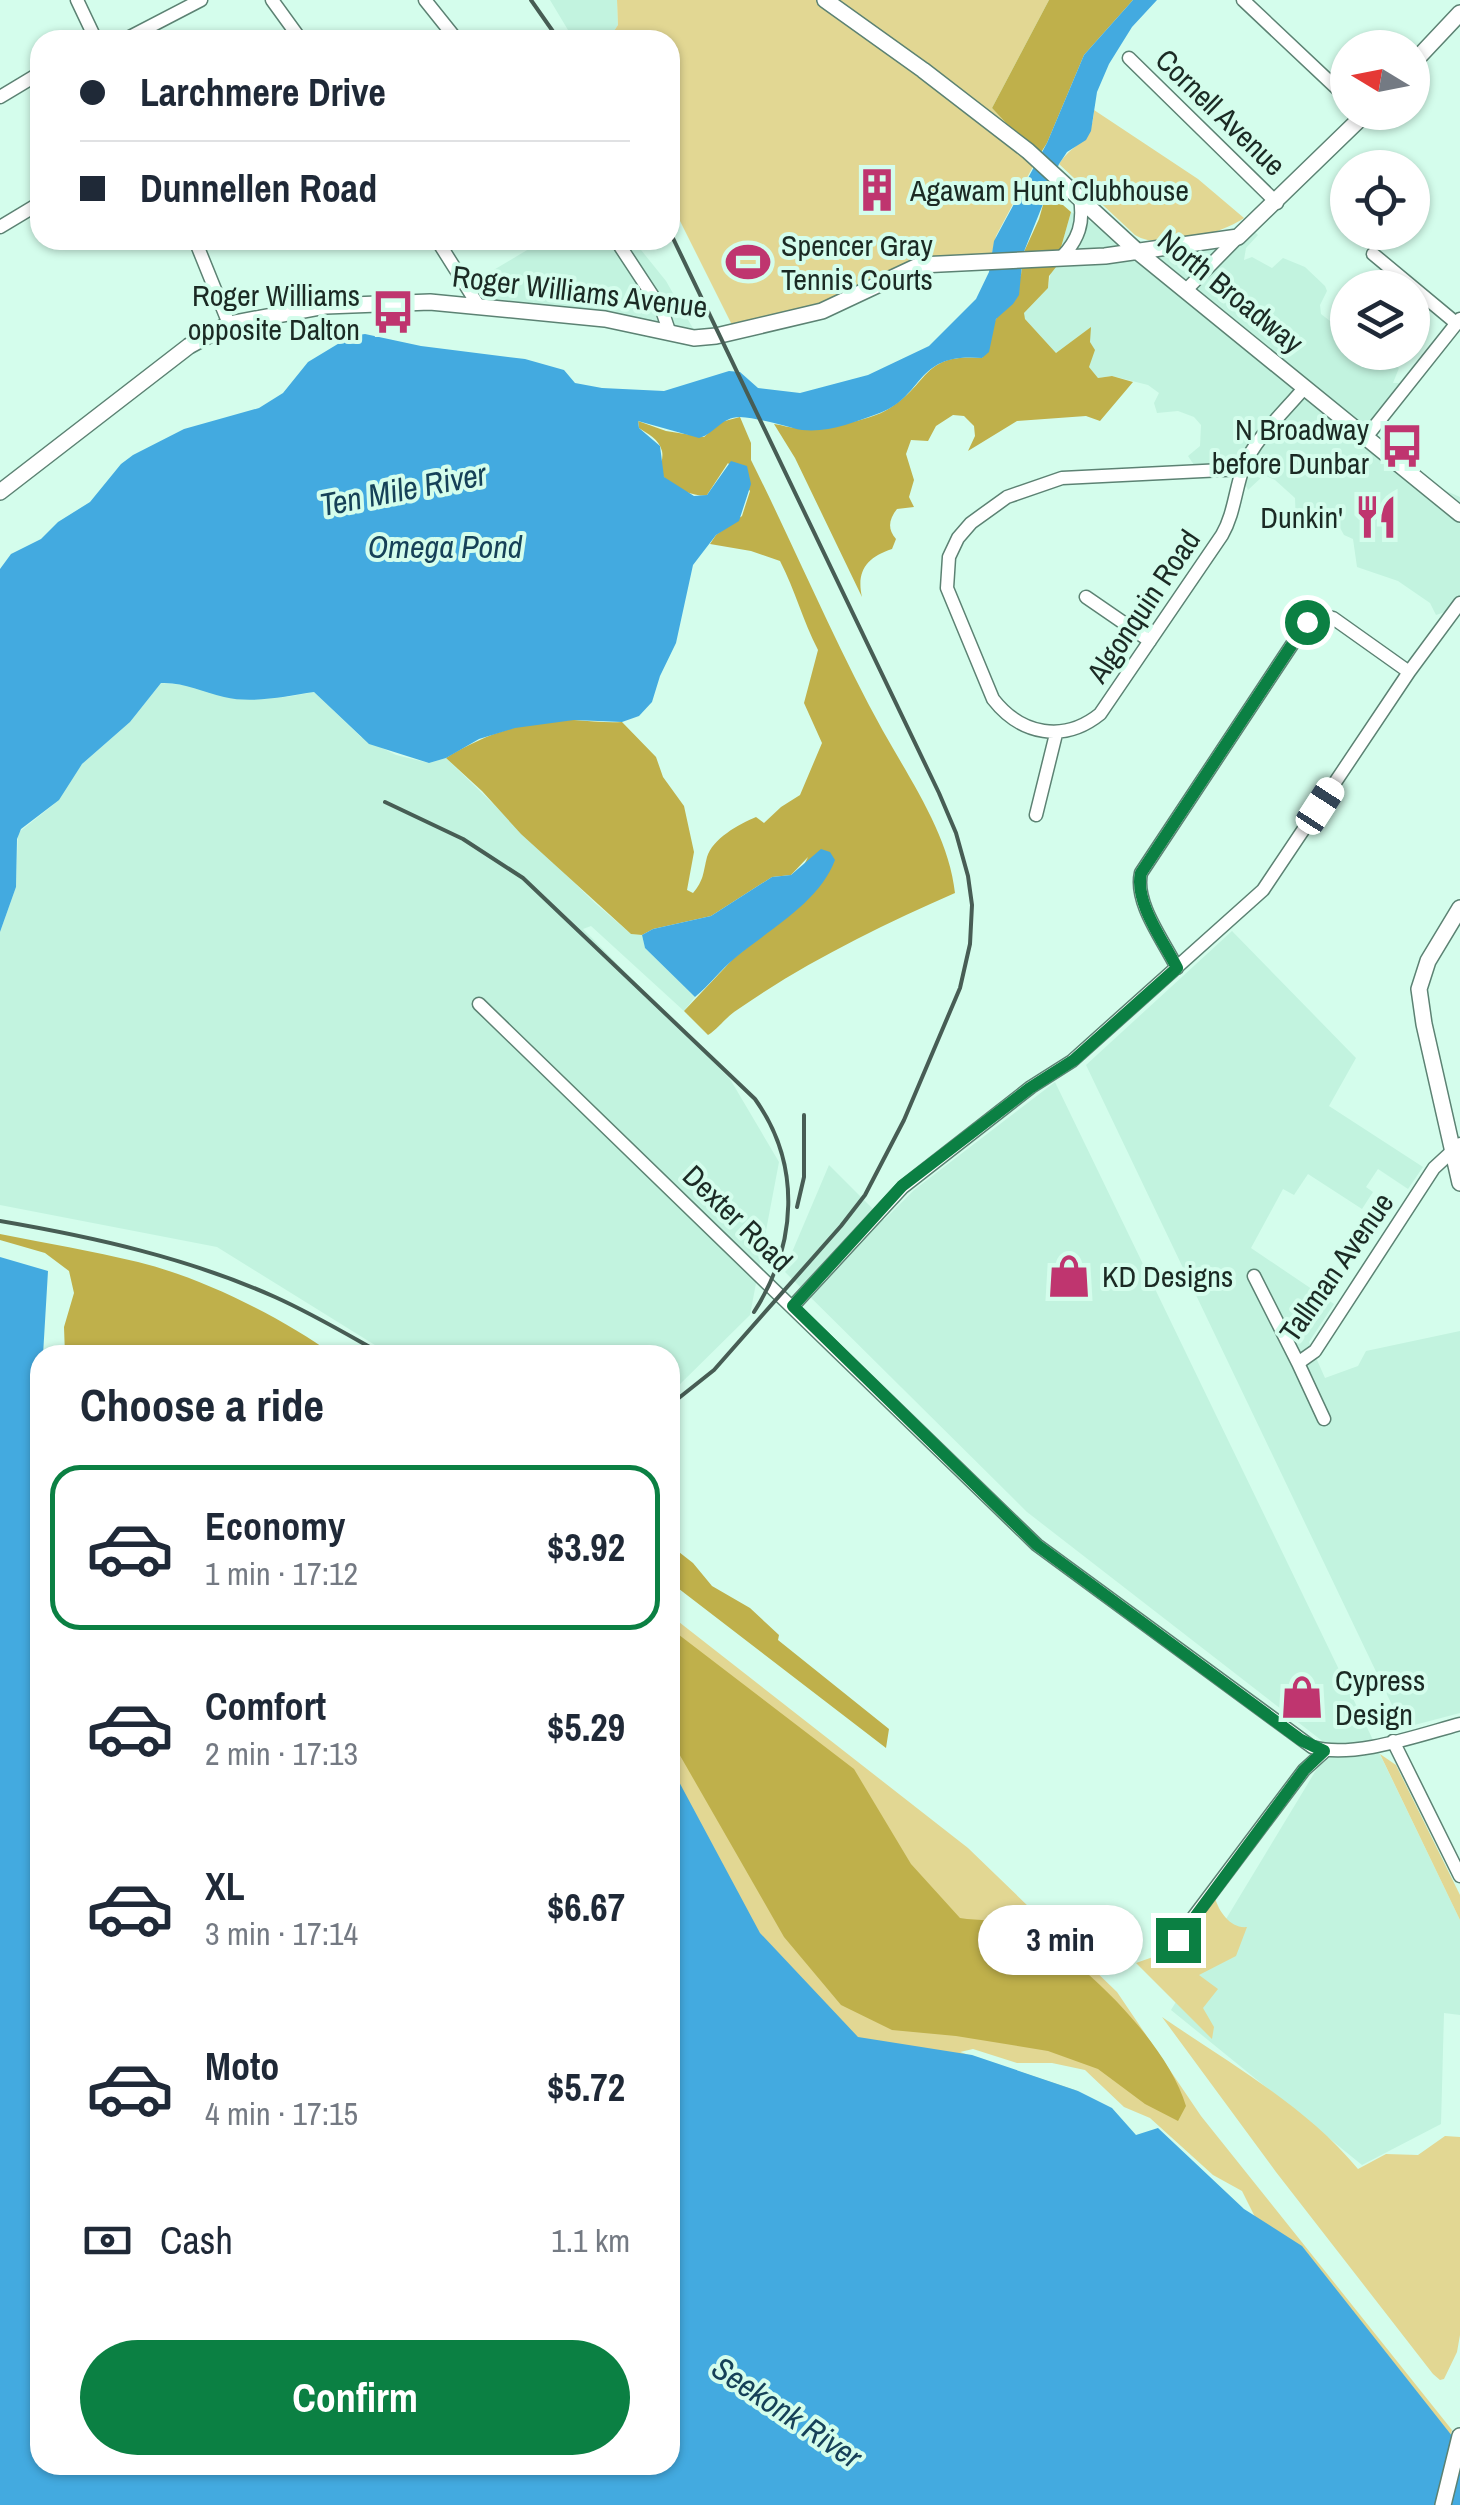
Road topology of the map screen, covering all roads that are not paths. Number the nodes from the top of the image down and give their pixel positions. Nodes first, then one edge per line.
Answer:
1 (77, 0) edge
2 (201, 0) edge
3 (272, 0) edge
4 (425, 0) edge
5 (825, 0) edge
6 (1244, 0) edge
7 (1460, 13) edge
8 (91, 30) edge
9 (143, 30) edge
10 (294, 30) edge
11 (449, 30) edge
12 (1430, 45) edge
13 (1129, 58) dead end
14 (30, 79) edge
15 (1330, 82) edge
16 (0, 97) edge
17 (1348, 130) edge
18 (1079, 195) junction
19 (1277, 203) junction
20 (30, 209) edge
21 (0, 228) edge
22 (1238, 237) junction
23 (199, 250) edge
24 (443, 250) edge
25 (623, 250) edge
26 (1138, 252) junction
27 (1374, 254) dead end
28 (1062, 258) junction
29 (1187, 289) junction
30 (478, 305) junction
31 (1458, 321) edge
32 (230, 324) junction
33 (669, 331) junction
34 (1306, 387) junction
35 (1367, 436) junction
36 (1243, 469) junction
37 (0, 492) edge
38 (1460, 514) edge
39 (1086, 598) dead end
40 (1460, 603) edge
41 (1150, 641) junction
42 (1410, 672) junction
43 (1056, 734) junction
44 (1036, 814) dead end
45 (1460, 908) edge
46 (1177, 968) junction
47 (480, 1004) dead end
48 (1456, 1148) edge
49 (1460, 1184) edge
50 (1254, 1276) dead end
51 (793, 1306) junction
52 (1298, 1364) junction
53 (1324, 1419) dead end
54 (1460, 1724) edge
55 (1393, 1742) junction
56 (1324, 1751) junction
57 (1460, 1876) edge
58 (1178, 1940) dead end
59 (1460, 2436) edge
60 (1443, 2505) edge

1 - 8 street
2 - 9 street
3 - 10 street
4 - 11 street
5 - 18 main road, North Broadway
6 - 15 street
7 - 12 main road
13 - 19 street, Cornell Avenue
14 - 16 street
17 - 19 main road
18 - 26 main road, North Broadway
18 - 28 street
19 - 22 main road
20 - 21 street
22 - 26 main road, Roger Williams Avenue
22 - 29 street
23 - 32 street
24 - 30 street
25 - 33 street
26 - 28 main road, Roger Williams Avenue
26 - 29 main road, North Broadway
27 - 31 street
28 - 33 main road, Roger Williams Avenue
29 - 34 main road, North Broadway
30 - 32 main road, Roger Williams Avenue
30 - 33 main road, Roger Williams Avenue
31 - 35 street
32 - 37 main road, Roger Williams Avenue
34 - 35 main road, North Broadway
34 - 36 street, Algonquin Road
35 - 38 main road, North Broadway
36 - 41 street, Algonquin Road
36 - 43 street
39 - 41 street
40 - 42 street
41 - 43 street, Algonquin Road
42 - 46 street
42 - 46 street
43 - 44 street
45 - 48 main road
46 - 51 street
47 - 51 street, Dexter Road
48 - 49 main road
48 - 52 street, Tallman Avenue
50 - 52 street
51 - 56 street, Dexter Road
52 - 53 street, Tallman Avenue
54 - 55 street
55 - 56 street
55 - 57 street
56 - 58 street
59 - 60 main road

